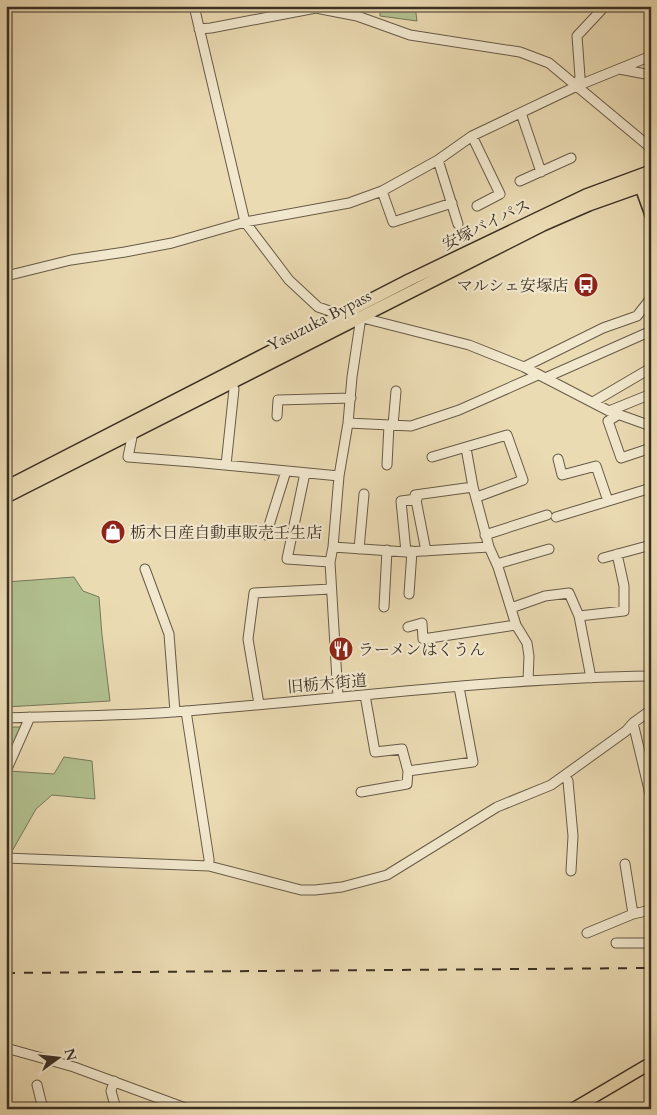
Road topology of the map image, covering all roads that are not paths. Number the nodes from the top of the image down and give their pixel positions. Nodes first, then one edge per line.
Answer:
1 (194, 6) edge
2 (605, 6) edge
3 (199, 29) junction
4 (651, 56) edge
5 (618, 69) junction
6 (651, 75) edge
7 (577, 86) junction
8 (521, 113) junction
9 (472, 136) junction
10 (651, 148) edge
11 (571, 158) dead end
12 (438, 160) junction
13 (651, 171) edge
14 (541, 172) junction
15 (520, 181) dead end
16 (643, 181) edge
17 (382, 191) junction
18 (452, 203) junction
19 (477, 206) dead end
20 (651, 215) edge
21 (245, 222) junction
22 (458, 224) dead end
23 (6, 276) edge
24 (651, 298) edge
25 (339, 316) junction
26 (361, 318) junction
27 (651, 331) edge
28 (524, 367) junction
29 (651, 368) edge
30 (542, 377) junction
31 (234, 389) dead end
32 (396, 391) dead end
33 (651, 394) edge
34 (351, 398) junction
35 (593, 402) junction
36 (614, 413) junction
37 (277, 416) dead end
38 (348, 423) junction
39 (391, 425) junction
40 (651, 426) edge
41 (133, 432) junction
42 (466, 448) junction
43 (651, 448) edge
44 (432, 458) dead end
45 (558, 459) dead end
46 (226, 465) junction
47 (387, 465) dead end
48 (286, 471) junction
49 (306, 474) junction
50 (339, 476) junction
51 (6, 487) edge
52 (473, 487) junction
53 (651, 488) edge
54 (364, 494) dead end
55 (6, 497) edge
56 (476, 497) junction
57 (417, 499) junction
58 (608, 501) junction
59 (266, 535) dead end
60 (485, 535) junction
61 (651, 545) edge
62 (333, 547) junction
63 (488, 547) junction
64 (360, 548) junction
65 (549, 549) dead end
66 (387, 550) junction
67 (426, 551) junction
68 (409, 552) junction
69 (617, 554) junction
70 (603, 558) dead end
71 (330, 562) junction
72 (497, 564) junction
73 (145, 570) dead end
74 (331, 589) junction
75 (409, 594) dead end
76 (384, 607) dead end
77 (511, 608) junction
78 (579, 616) junction
79 (516, 625) junction
80 (408, 627) dead end
81 (651, 676) edge
82 (591, 678) junction
83 (528, 681) junction
84 (459, 687) junction
85 (365, 695) junction
86 (338, 697) junction
87 (259, 704) junction
88 (651, 710) edge
89 (186, 711) junction
90 (176, 712) junction
91 (30, 717) junction
92 (6, 718) edge
93 (633, 723) junction
94 (6, 771) edge
95 (408, 772) junction
96 (565, 777) junction
97 (648, 779) edge
98 (361, 792) dead end
99 (651, 798) edge
100 (6, 858) edge
101 (625, 864) dead end
102 (208, 866) junction
103 (571, 871) dead end
104 (651, 910) edge
105 (633, 914) junction
106 (587, 933) dead end
107 (616, 943) dead end
108 (651, 943) edge
109 (6, 1048) edge
110 (651, 1064) edge
111 (114, 1081) junction
112 (37, 1085) dead end
113 (43, 1109) edge
114 (116, 1109) edge
115 (188, 1109) edge
116 (573, 1109) edge

1 - 3 street
2 - 7 street
3 - 7 street
3 - 21 street
4 - 5 street
5 - 6 street
5 - 7 street
7 - 8 street
7 - 10 street
8 - 9 street
8 - 14 street
9 - 12 street
9 - 19 street
11 - 14 street
12 - 17 street
12 - 18 street
13 - 16 main road, 安塚バイパス
14 - 15 street
16 - 20 main road
16 - 25 main road, 安塚バイパス
16 - 26 main road, Yasuzuka Bypass
17 - 18 street
17 - 21 street
18 - 22 street
21 - 23 street
21 - 25 street
24 - 28 street
25 - 26 street
25 - 51 main road, Yasuzuka Bypass
26 - 28 street
26 - 34 street
26 - 41 main road, Yasuzuka Bypass
27 - 30 street
28 - 30 street
29 - 35 street
30 - 35 street
30 - 39 street
31 - 46 street
32 - 39 street
33 - 36 street
34 - 37 street
34 - 38 street
35 - 36 street
36 - 40 street
36 - 43 street
38 - 39 street
38 - 50 street
39 - 47 street
41 - 46 street
41 - 55 main road, Yasuzuka Bypass
42 - 44 street
42 - 52 street
42 - 56 street
45 - 58 street
46 - 48 street
48 - 49 street
48 - 59 street
49 - 50 street
49 - 71 street
50 - 62 street
52 - 56 street
52 - 57 street
53 - 58 street
54 - 64 street
56 - 60 street
57 - 67 street
57 - 68 street
58 - 60 street
60 - 63 street
61 - 69 street
62 - 64 street
62 - 71 street
63 - 67 street
63 - 72 street
64 - 66 street
65 - 72 street
66 - 68 street
66 - 76 street
67 - 68 street
68 - 75 street
69 - 70 street
69 - 78 street
71 - 74 street
72 - 77 street
73 - 90 street
74 - 86 street
74 - 87 street
77 - 78 street
77 - 79 street
78 - 82 street
79 - 80 street
79 - 83 street
81 - 82 street, 旧栃木街道
82 - 83 street, 旧栃木街道
83 - 84 street, 旧栃木街道
84 - 85 street, 旧栃木街道
84 - 95 street
85 - 86 street, 旧栃木街道
85 - 95 street
86 - 87 street, 旧栃木街道
87 - 89 street, 旧栃木街道
88 - 93 street
89 - 90 street, 旧栃木街道
89 - 102 street
90 - 91 street, 旧栃木街道
91 - 92 street, 旧栃木街道
91 - 94 street
93 - 96 street
93 - 97 street
95 - 98 street
96 - 102 street
96 - 103 street
97 - 99 street
100 - 102 street
101 - 105 street
104 - 105 street
105 - 106 street
107 - 108 street
109 - 111 street
110 - 116 main road
111 - 114 street
111 - 115 street
112 - 113 street

